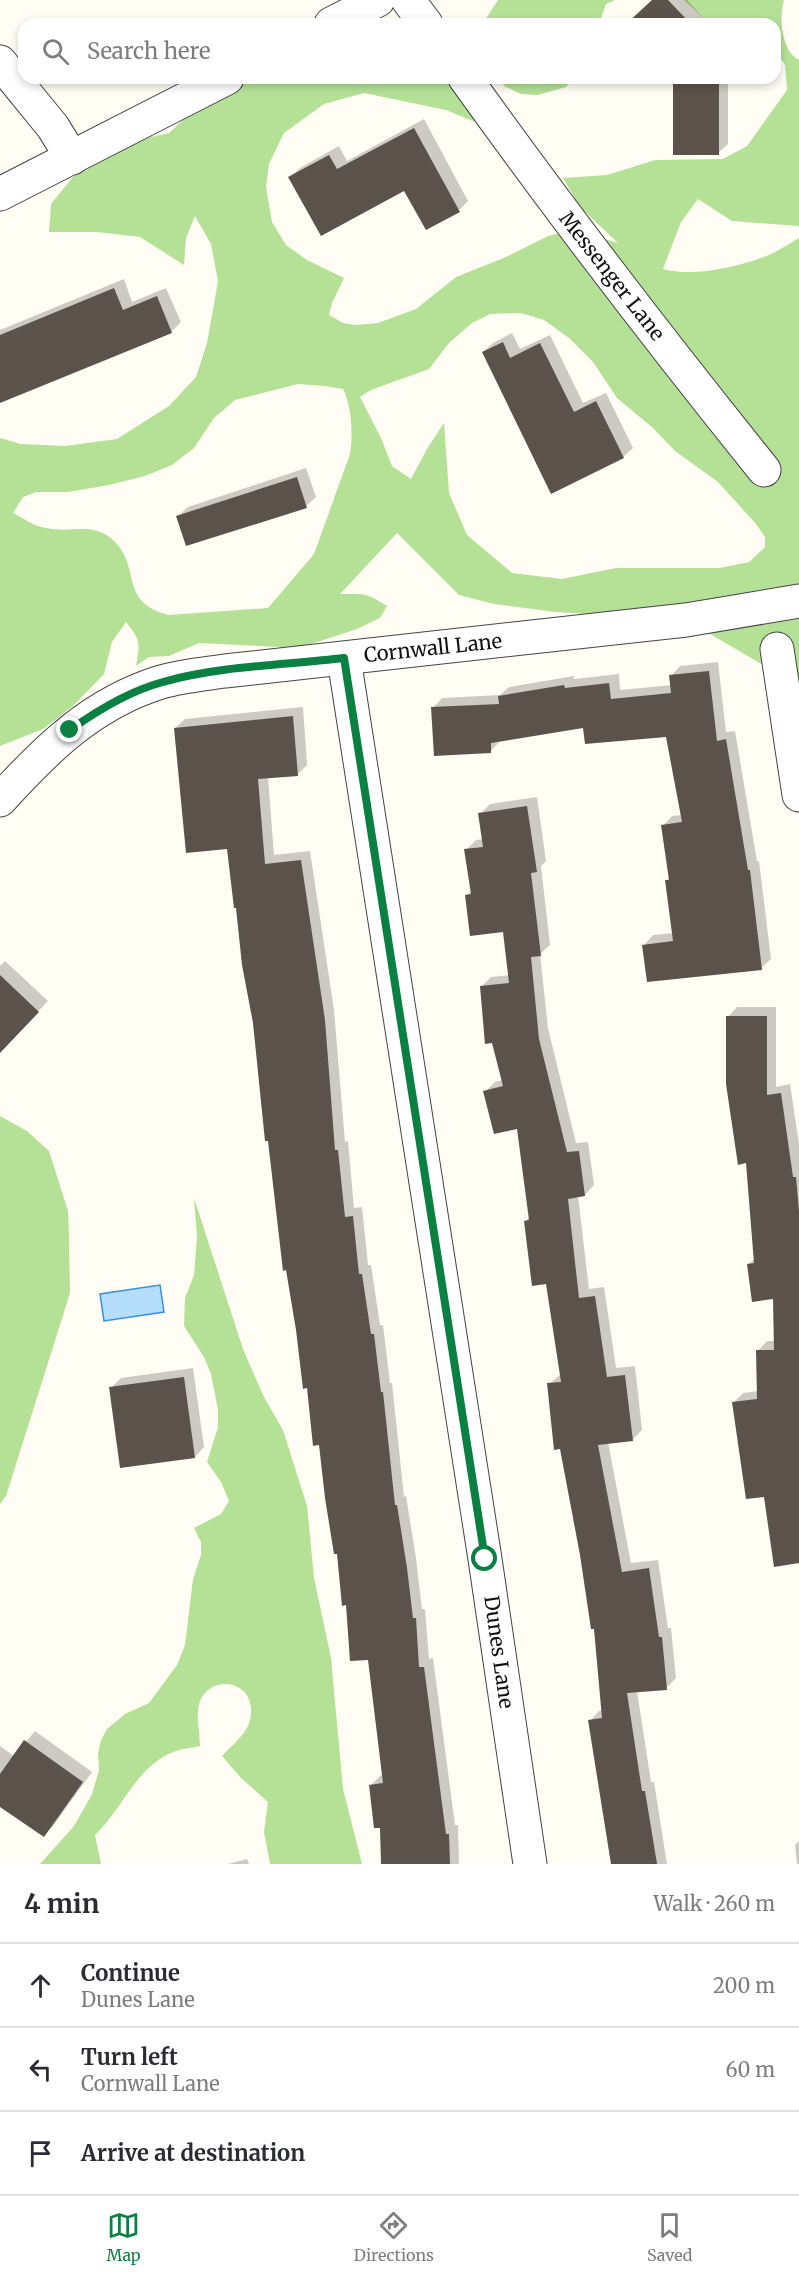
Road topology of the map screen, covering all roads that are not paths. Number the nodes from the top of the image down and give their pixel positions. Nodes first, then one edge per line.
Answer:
1 (378, 0) edge
2 (408, 0) edge
3 (343, 18) edge
4 (422, 18) edge
5 (0, 62) edge
6 (215, 84) edge
7 (469, 84) edge
8 (72, 158) junction
9 (0, 194) edge
10 (764, 470) dead end
11 (799, 601) edge
12 (777, 649) dead end
13 (344, 658) junction
14 (799, 795) edge
15 (0, 800) edge
16 (530, 1864) edge

1 - 3 street
2 - 4 street
5 - 8 street
6 - 8 street
7 - 10 street, Messenger Lane
8 - 9 street
11 - 13 street, Cornwall Lane
12 - 14 street
13 - 15 street, Cornwall Lane
13 - 16 street, Dunes Lane

